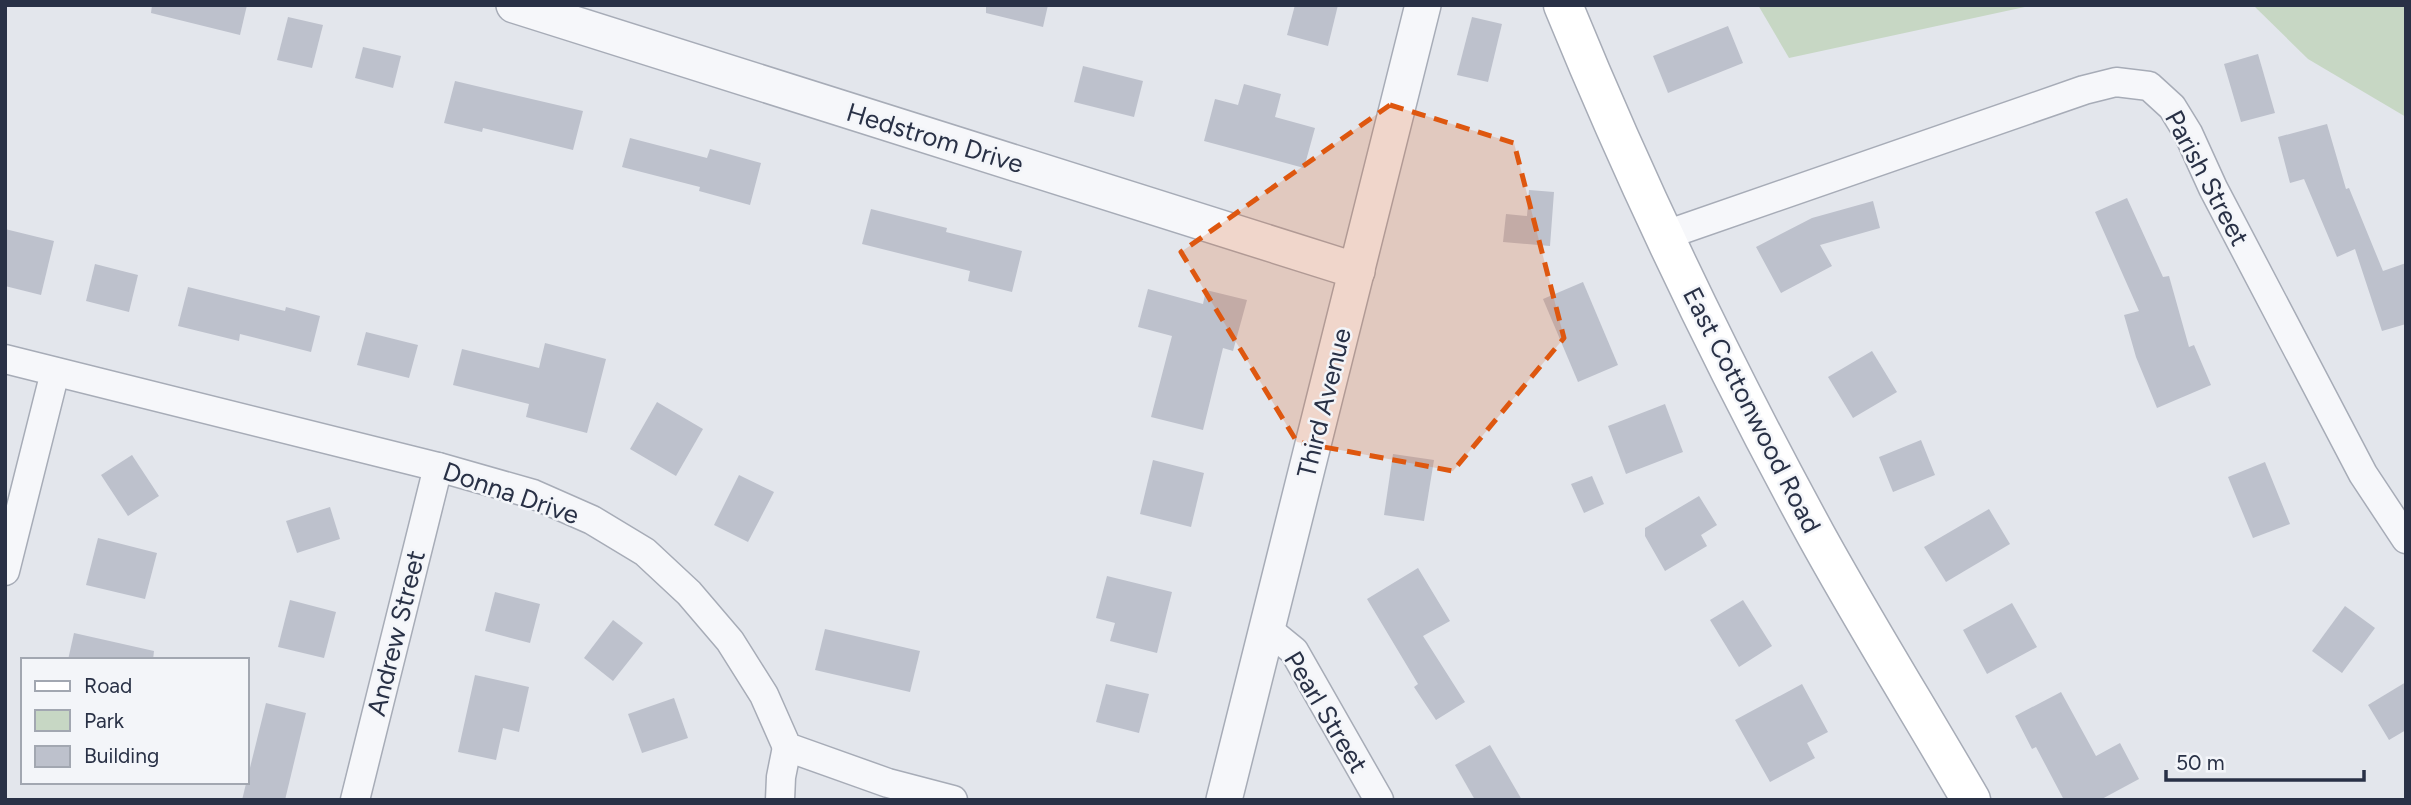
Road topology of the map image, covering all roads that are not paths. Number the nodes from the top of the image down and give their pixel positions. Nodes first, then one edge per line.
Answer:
1 (514, 5) edge
2 (1423, 5) edge
3 (1563, 5) edge
4 (1663, 236) junction
5 (1357, 271) junction
6 (5, 359) edge
7 (55, 372) junction
8 (438, 467) junction
9 (2406, 539) edge
10 (5, 571) edge
11 (1267, 629) junction
12 (787, 747) junction
13 (355, 800) edge
14 (780, 800) edge
15 (953, 800) edge
16 (1224, 800) edge
17 (1378, 800) edge
18 (1971, 800) edge

1 - 5 street, Hedstrom Drive
2 - 5 street, Third Avenue
3 - 4 main road, East Cottonwood Road
4 - 9 street, Parish Street
4 - 18 main road, East Cottonwood Road
5 - 11 street, Third Avenue
6 - 7 street, Donna Drive
7 - 8 street, Donna Drive
7 - 10 street
8 - 12 street, Donna Drive
8 - 13 street, Andrew Street
11 - 16 street, Third Avenue
11 - 17 street, Pearl Street
12 - 14 street
12 - 15 street

